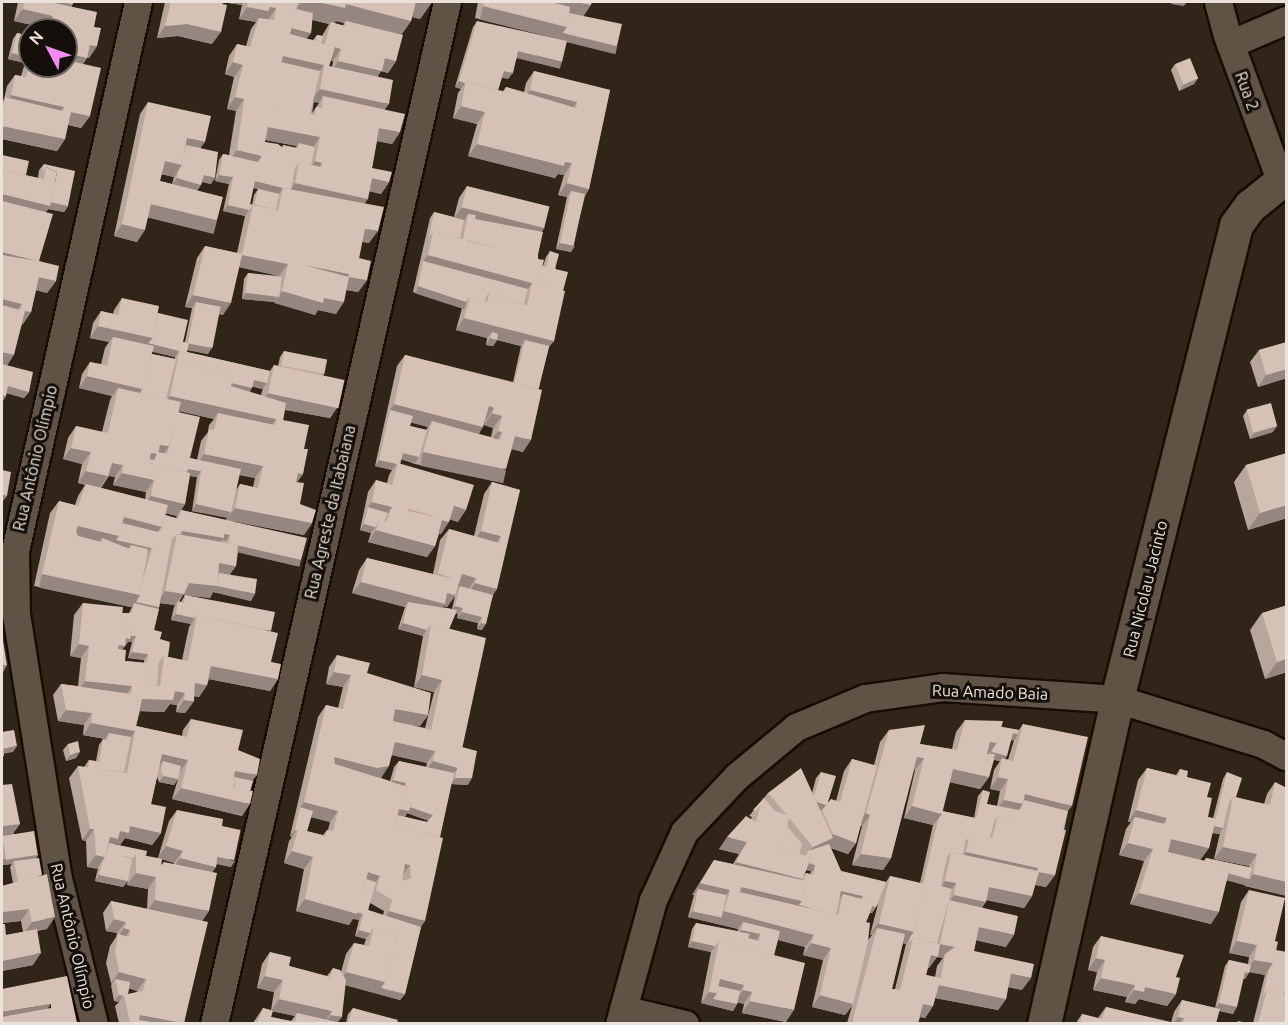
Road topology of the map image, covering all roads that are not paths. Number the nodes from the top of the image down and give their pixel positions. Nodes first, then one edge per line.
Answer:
1 (138, 2) edge
2 (447, 2) edge
3 (1218, 2) edge
4 (1287, 20) edge
5 (1230, 44) junction
6 (1283, 178) edge
7 (1117, 699) junction
8 (1279, 745) edge
9 (621, 1016) edge
10 (94, 1023) edge
11 (214, 1023) edge
12 (685, 1023) edge
13 (1044, 1023) edge

1 - 10 street, Rua Antônio Olímpio
2 - 11 street, Rua Agreste da Itabaiana
3 - 5 street, Rua 2
4 - 5 street
5 - 6 street, Rua 2
6 - 7 street, Rua Nicolau Jacinto
7 - 8 street, Rua Amado Baia
7 - 9 street, Rua Amado Baia
7 - 13 street, Rua Nicolau Jacinto
9 - 12 street

